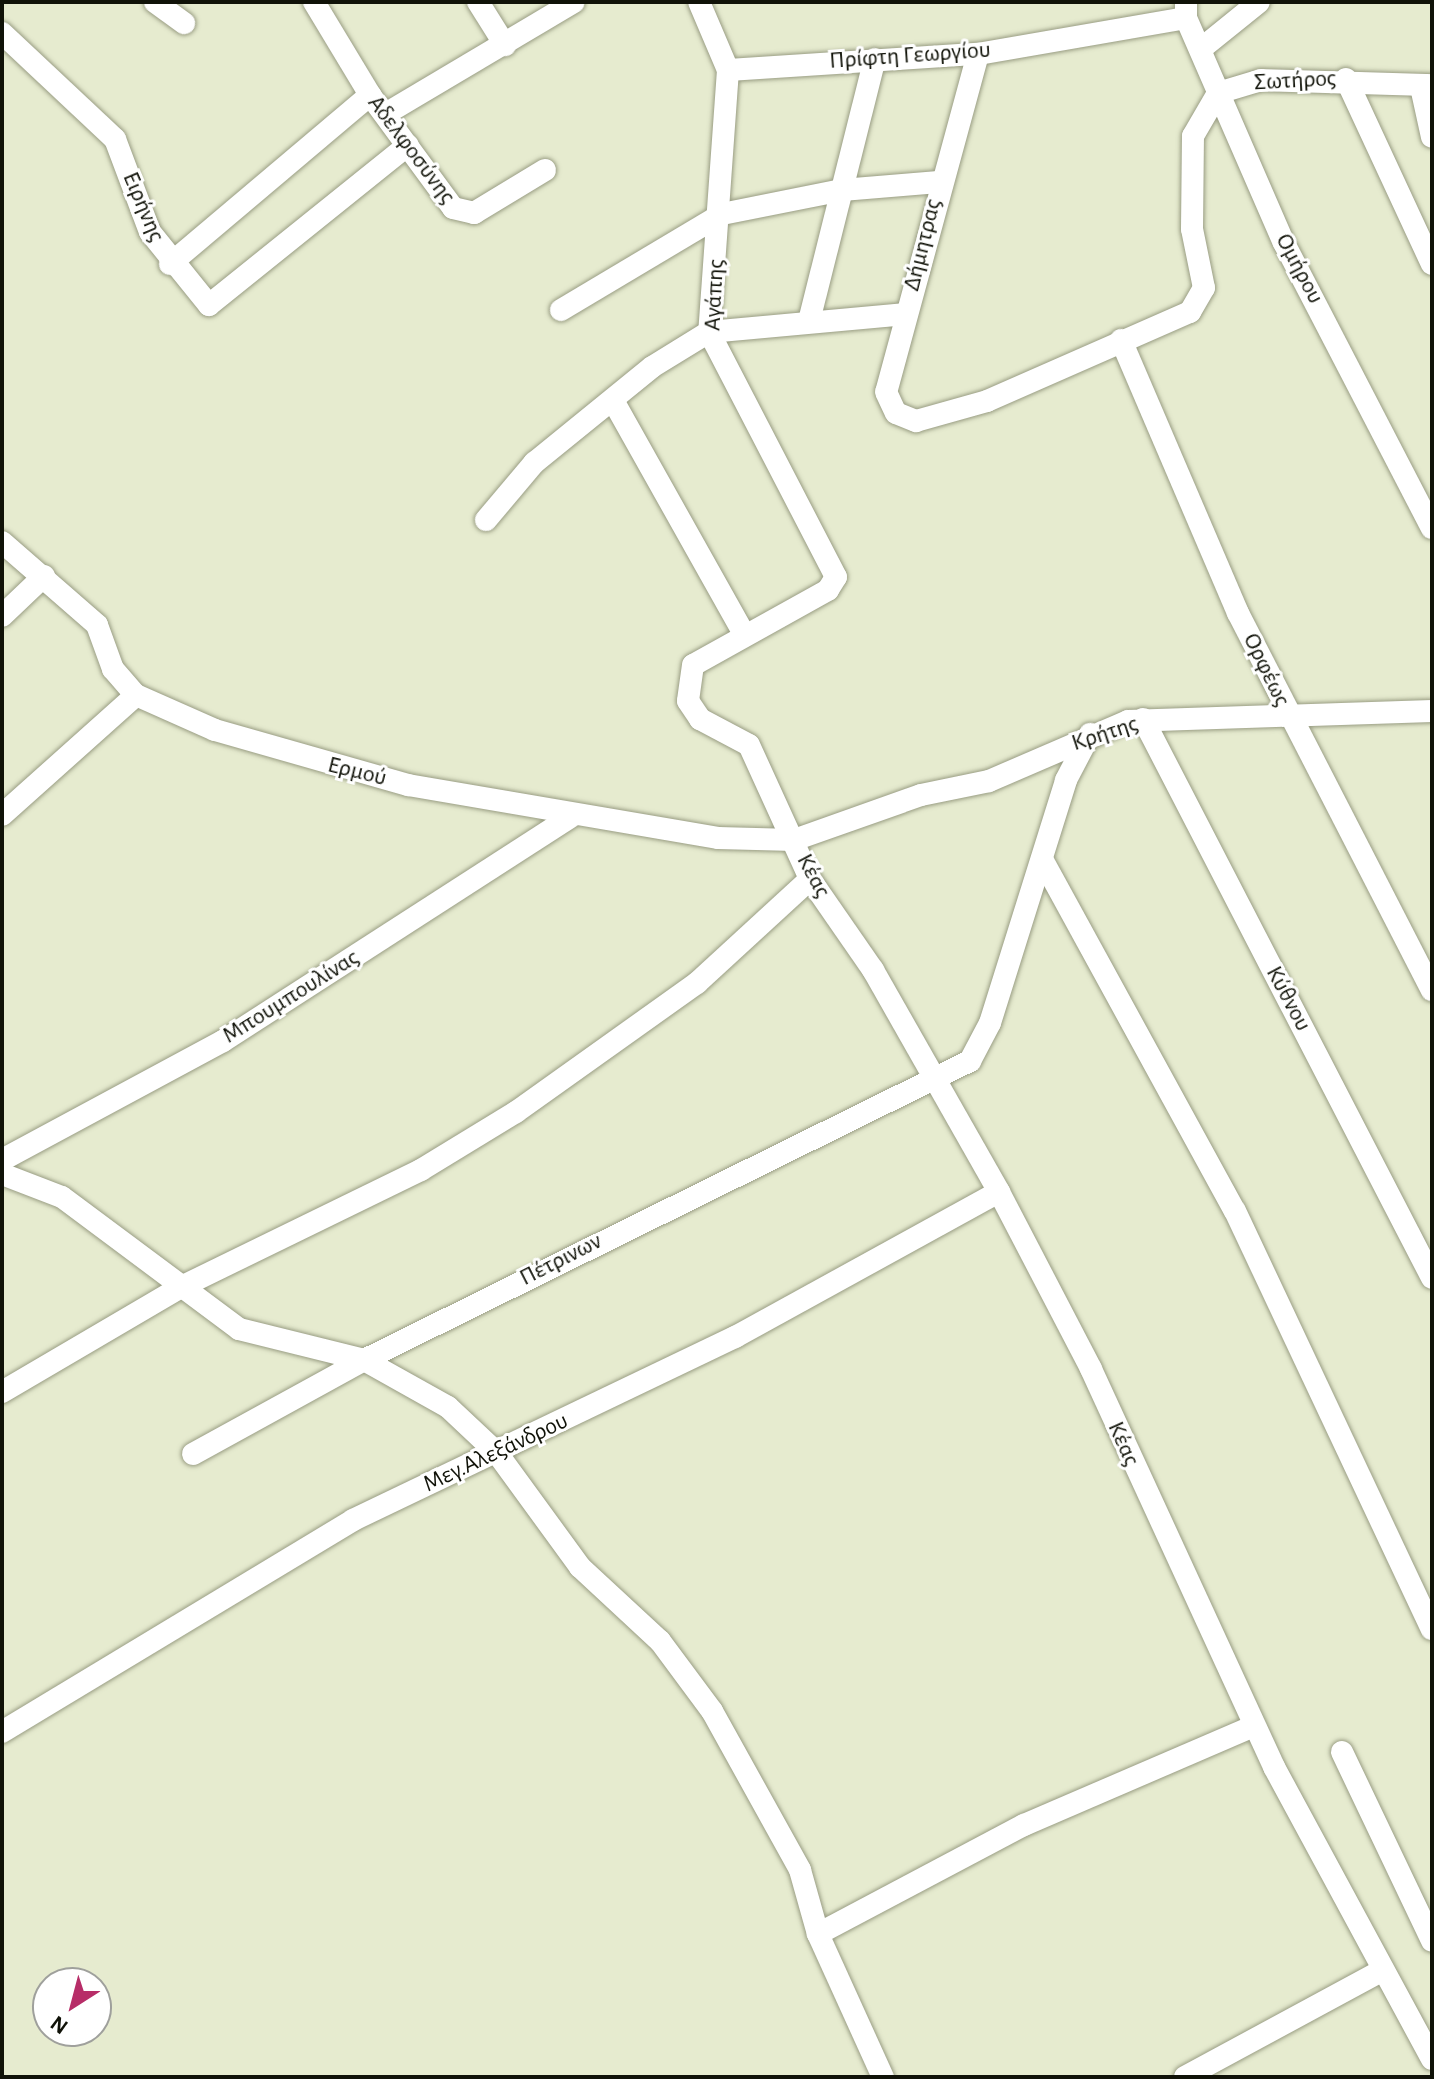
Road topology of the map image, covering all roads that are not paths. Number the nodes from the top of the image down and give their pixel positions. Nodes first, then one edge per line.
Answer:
1 (155, 2) edge
2 (314, 2) edge
3 (478, 2) edge
4 (574, 2) edge
5 (699, 2) edge
6 (1259, 2) edge
7 (1186, 10) edge
8 (184, 23) dead end
9 (2, 33) edge
10 (505, 45) junction
11 (1202, 48) junction
12 (978, 54) junction
13 (875, 59) junction
14 (728, 70) junction
15 (1346, 79) junction
16 (1427, 86) edge
17 (1218, 93) junction
18 (370, 95) junction
19 (387, 113) junction
20 (1432, 137) edge
21 (408, 145) junction
22 (545, 170) dead end
23 (939, 182) junction
24 (842, 190) junction
25 (722, 214) junction
26 (170, 264) junction
27 (1432, 264) edge
28 (561, 310) dead end
29 (906, 314) junction
30 (809, 321) junction
31 (709, 332) junction
32 (1121, 340) junction
33 (615, 404) junction
34 (486, 520) dead end
35 (1432, 528) edge
36 (2, 542) edge
37 (831, 564) joint
38 (44, 576) junction
39 (2, 616) edge
40 (743, 632) junction
41 (136, 695) junction
42 (1285, 710) junction
43 (1429, 717) edge
44 (1143, 719) junction
45 (1090, 734) junction
46 (2, 815) edge
47 (570, 817) junction
48 (794, 840) junction
49 (1042, 859) junction
50 (810, 879) junction
51 (1432, 990) edge
52 (935, 1079) junction
53 (2, 1160) edge
54 (2, 1174) edge
55 (999, 1192) junction
56 (1432, 1278) edge
57 (181, 1287) junction
58 (364, 1360) junction
59 (2, 1392) edge
60 (497, 1453) junction
61 (193, 1454) dead end
62 (1432, 1629) edge
63 (1254, 1726) junction
64 (2, 1732) edge
65 (1342, 1752) dead end
66 (818, 1934) junction
67 (1432, 1941) edge
68 (1383, 1970) junction
69 (1432, 2059) edge
70 (883, 2077) edge
71 (1185, 2077) edge

1 - 8 street
2 - 18 street, Αδελφοσύνης
3 - 10 street
4 - 10 street
5 - 14 street, Αγάπης
6 - 11 street
7 - 11 street, Ομήρου
7 - 12 street, Πρίφτη Γεωργίου
9 - 26 street, Ειρήνης
10 - 19 street
11 - 17 street, Ομήρου
12 - 13 street, Πρίφτη Γεωργίου
12 - 23 street, Δήμητρας
13 - 14 street, Πρίφτη Γεωργίου
13 - 24 street
14 - 25 street, Αγάπης
15 - 16 street, Σωτήρος
15 - 17 street, Σωτήρος
15 - 27 street
16 - 20 street
17 - 32 street
17 - 35 street, Ομήρου
18 - 19 street, Αδελφοσύνης
18 - 26 street, Ειρήνης
19 - 21 street, Αδελφοσύνης
21 - 22 street, Αδελφοσύνης
21 - 26 street
23 - 24 street
23 - 29 street, Δήμητρας
24 - 25 street
24 - 30 street
25 - 28 street
25 - 31 street, Αγάπης
29 - 30 street
29 - 32 street, Δήμητρας
30 - 31 street
31 - 33 street
31 - 37 street, Αγάπης
32 - 42 street, Ορφέως
33 - 34 street
33 - 40 street
36 - 38 street
37 - 40 street, Κέας
38 - 39 street
38 - 41 street
40 - 48 street, Κέας
41 - 46 street
41 - 47 street, Ερμού
42 - 43 street, Κρήτης
42 - 44 street, Κρήτης
42 - 51 street, Ορφέως
44 - 45 street, Κρήτης
44 - 56 street, Κύθνου
45 - 48 street, Κρήτης
45 - 49 street, Πέτρινων
47 - 48 street, Ερμού
47 - 53 street, Μπουμπουλίνας
48 - 50 street, Κέας
49 - 52 street, Πέτρινων
49 - 62 street
50 - 52 street, Κέας
50 - 57 street
52 - 55 street, Κέας
52 - 58 street, Πέτρινων
54 - 57 street
55 - 60 street, Μεγ.Αλεξάνδρου
55 - 63 street, Κέας
57 - 58 street
57 - 59 street
58 - 60 street
58 - 61 street, Πέτρινων
60 - 64 street, Μεγ.Αλεξάνδρου
60 - 66 street
63 - 66 street
63 - 68 street, Κέας
65 - 67 street
66 - 70 street
68 - 69 street, Κέας
68 - 71 street

